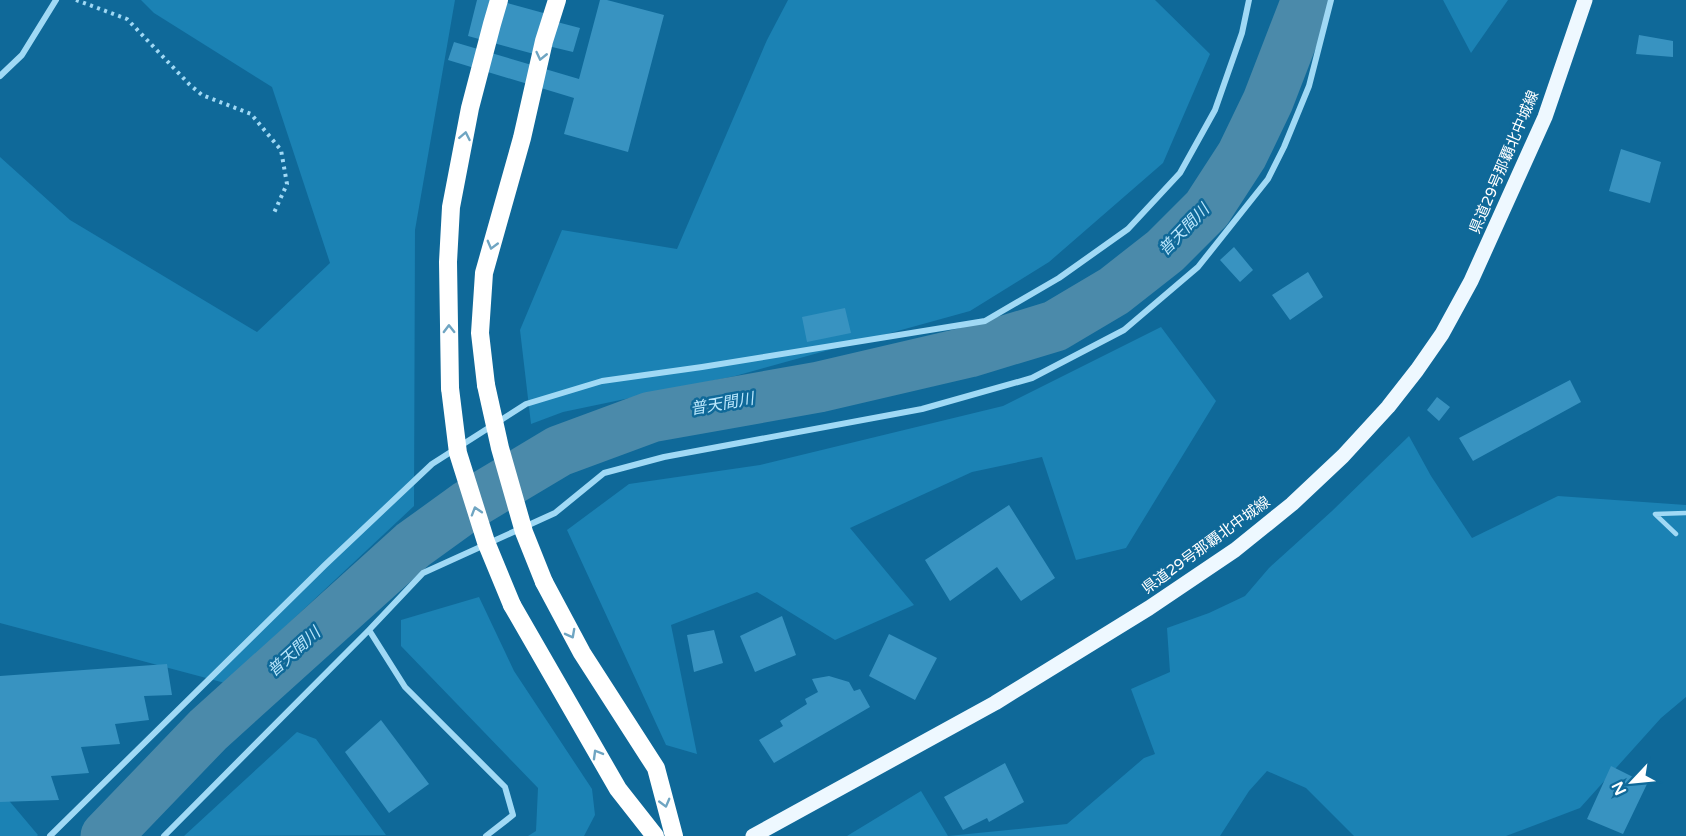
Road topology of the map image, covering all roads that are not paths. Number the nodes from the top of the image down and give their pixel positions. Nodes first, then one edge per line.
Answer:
1 (56, 0) edge
2 (500, 0) edge
3 (557, 0) edge
4 (1249, 0) edge
5 (1331, 0) edge
6 (1585, 0) edge
7 (0, 76) edge
8 (1686, 513) edge
9 (1676, 534) dead end
10 (369, 630) junction
11 (50, 836) edge
12 (164, 836) edge
13 (486, 836) edge
14 (655, 836) edge
15 (674, 836) edge
16 (753, 836) edge

1 - 7 street
14 -> 2 highway, bridge
3 -> 15 highway, bridge
4 - 11 street
5 - 10 street
6 - 16 main road, 県道29号那覇北中城線
8 - 9 lane
10 - 12 street
10 - 13 street

